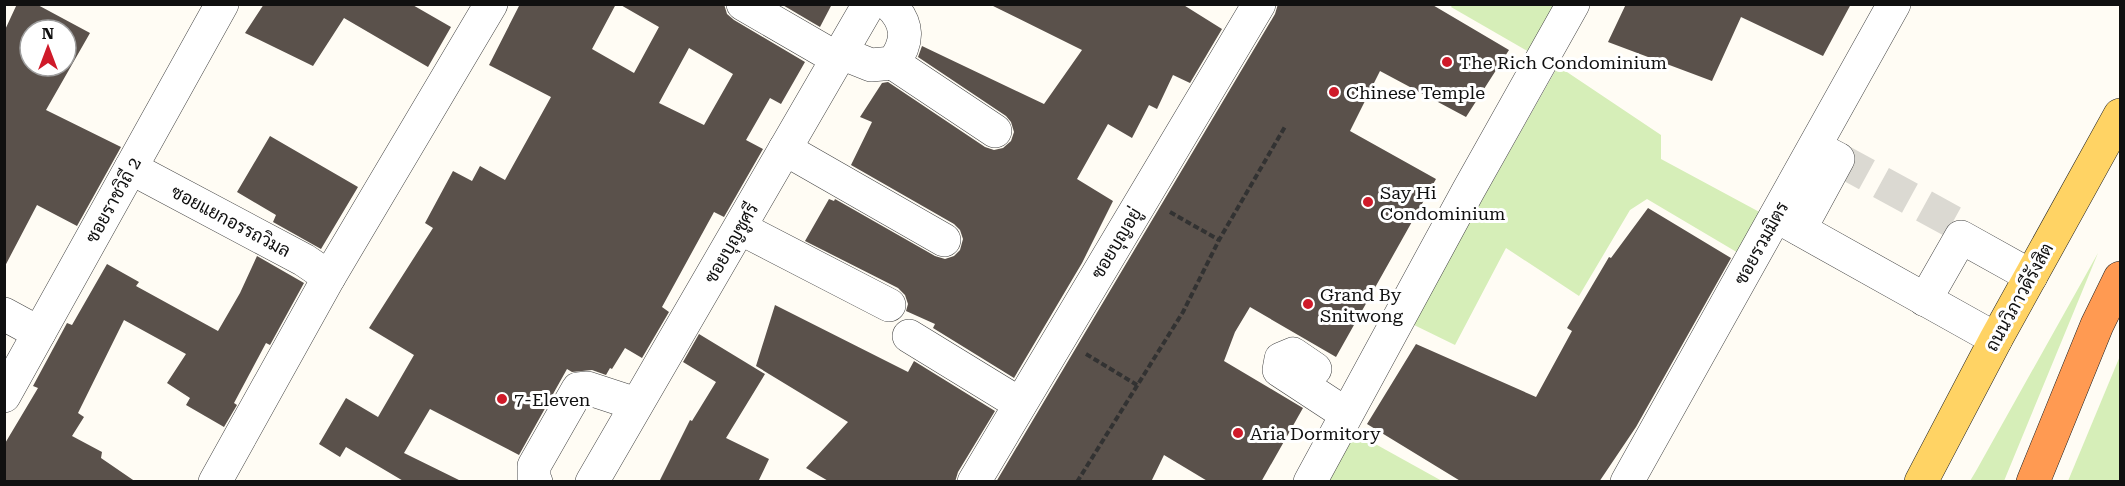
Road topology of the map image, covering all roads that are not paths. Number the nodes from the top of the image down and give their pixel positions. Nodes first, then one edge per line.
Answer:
1 (222, 4) edge
2 (491, 4) edge
3 (743, 4) edge
4 (869, 4) edge
5 (889, 4) edge
6 (1259, 4) edge
7 (1573, 4) edge
8 (1894, 4) edge
9 (840, 56) junction
10 (892, 63) junction
11 (2121, 115) edge
12 (995, 131) dead end
13 (785, 149) junction
14 (131, 168) junction
15 (1788, 222) junction
16 (740, 228) junction
17 (944, 240) dead end
18 (2031, 276) junction
19 (329, 277) junction
20 (2121, 278) edge
21 (1924, 300) junction
22 (889, 305) dead end
23 (4, 314) edge
24 (39, 333) junction
25 (909, 336) dead end
26 (1996, 339) junction
27 (1315, 369) dead end
28 (4, 396) edge
29 (636, 404) junction
30 (1020, 404) junction
31 (1346, 414) junction
32 (215, 482) edge
33 (536, 482) edge
34 (592, 482) edge
35 (974, 482) edge
36 (1310, 482) edge
37 (1627, 482) edge
38 (1921, 482) edge
39 (2033, 482) edge

1 - 14 street, ซอยราชวิถี 2
2 - 19 street
3 - 9 street
4 - 9 street, ซอยบุญชูศรี
5 - 10 street
6 - 30 street, ซอยบุญอยู่
7 - 31 street
8 - 15 street, ซอยรวมมิตร
9 - 10 street
9 - 13 street, ซอยบุญชูศรี
10 - 12 street
11 - 18 main road, ถนนวิภาวดีรังสิต
13 - 16 street, ซอยบุญชูศรี
13 - 17 street
14 - 19 street, ซอยแยกอรรถวิมล
14 - 24 street, ซอยราชวิถี 2
15 - 21 street
15 - 37 street, ซอยรวมมิตร
16 - 22 street
16 - 29 street, ซอยบุญชูศรี
18 - 21 street
18 - 26 main road, ถนนวิภาวดีรังสิต
19 - 32 street
20 - 39 highway
21 - 26 street
23 - 24 street
24 - 28 street, ซอยราชวิถี 2
25 - 30 street
26 - 38 main road, ถนนวิภาวดีรังสิต
27 - 31 street
29 - 33 street
29 - 34 street, ซอยบุญชูศรี
30 - 35 street, ซอยบุญอยู่
31 - 36 street

